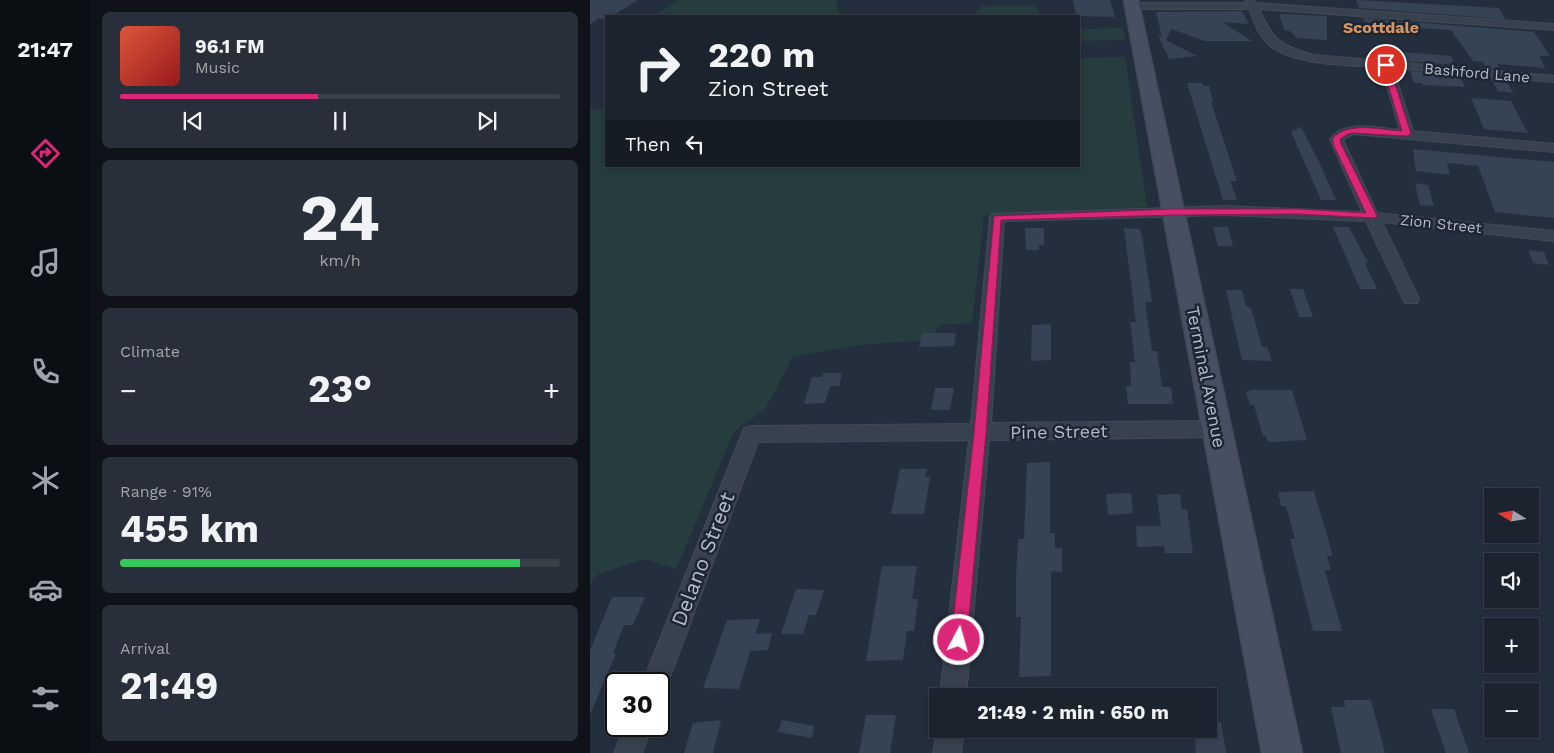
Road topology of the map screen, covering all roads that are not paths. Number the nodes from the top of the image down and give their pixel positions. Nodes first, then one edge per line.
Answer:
1 (1265, 0) edge
2 (1132, 3) edge
3 (1251, 3) edge
4 (1554, 27) edge
5 (1386, 65) junction
6 (1554, 79) edge
7 (1407, 134) junction
8 (1554, 148) edge
9 (1174, 212) junction
10 (1372, 216) junction
11 (1554, 236) edge
12 (1411, 299) dead end
13 (1217, 430) junction
14 (980, 433) junction
15 (752, 434) joint
16 (660, 672) edge
17 (954, 688) edge
18 (634, 737) edge
19 (949, 738) edge
20 (628, 753) edge
21 (947, 753) edge
22 (1282, 753) edge

1 - 3 street
2 - 3 street
2 - 9 street, Terminal Avenue
3 - 4 street
3 - 5 street, Bashford Lane
5 - 6 street, Bashford Lane
5 - 7 street
7 - 8 street
7 - 10 street
9 - 10 street, Zion Street
9 - 13 street, Terminal Avenue
9 - 14 street, Zion Street
10 - 11 street, Zion Street
10 - 12 street
13 - 14 street, Pine Street
13 - 22 street, Terminal Avenue
14 - 15 street, Pine Street
14 - 17 street
15 - 16 street, Delano Street
18 - 20 street
19 - 21 street

